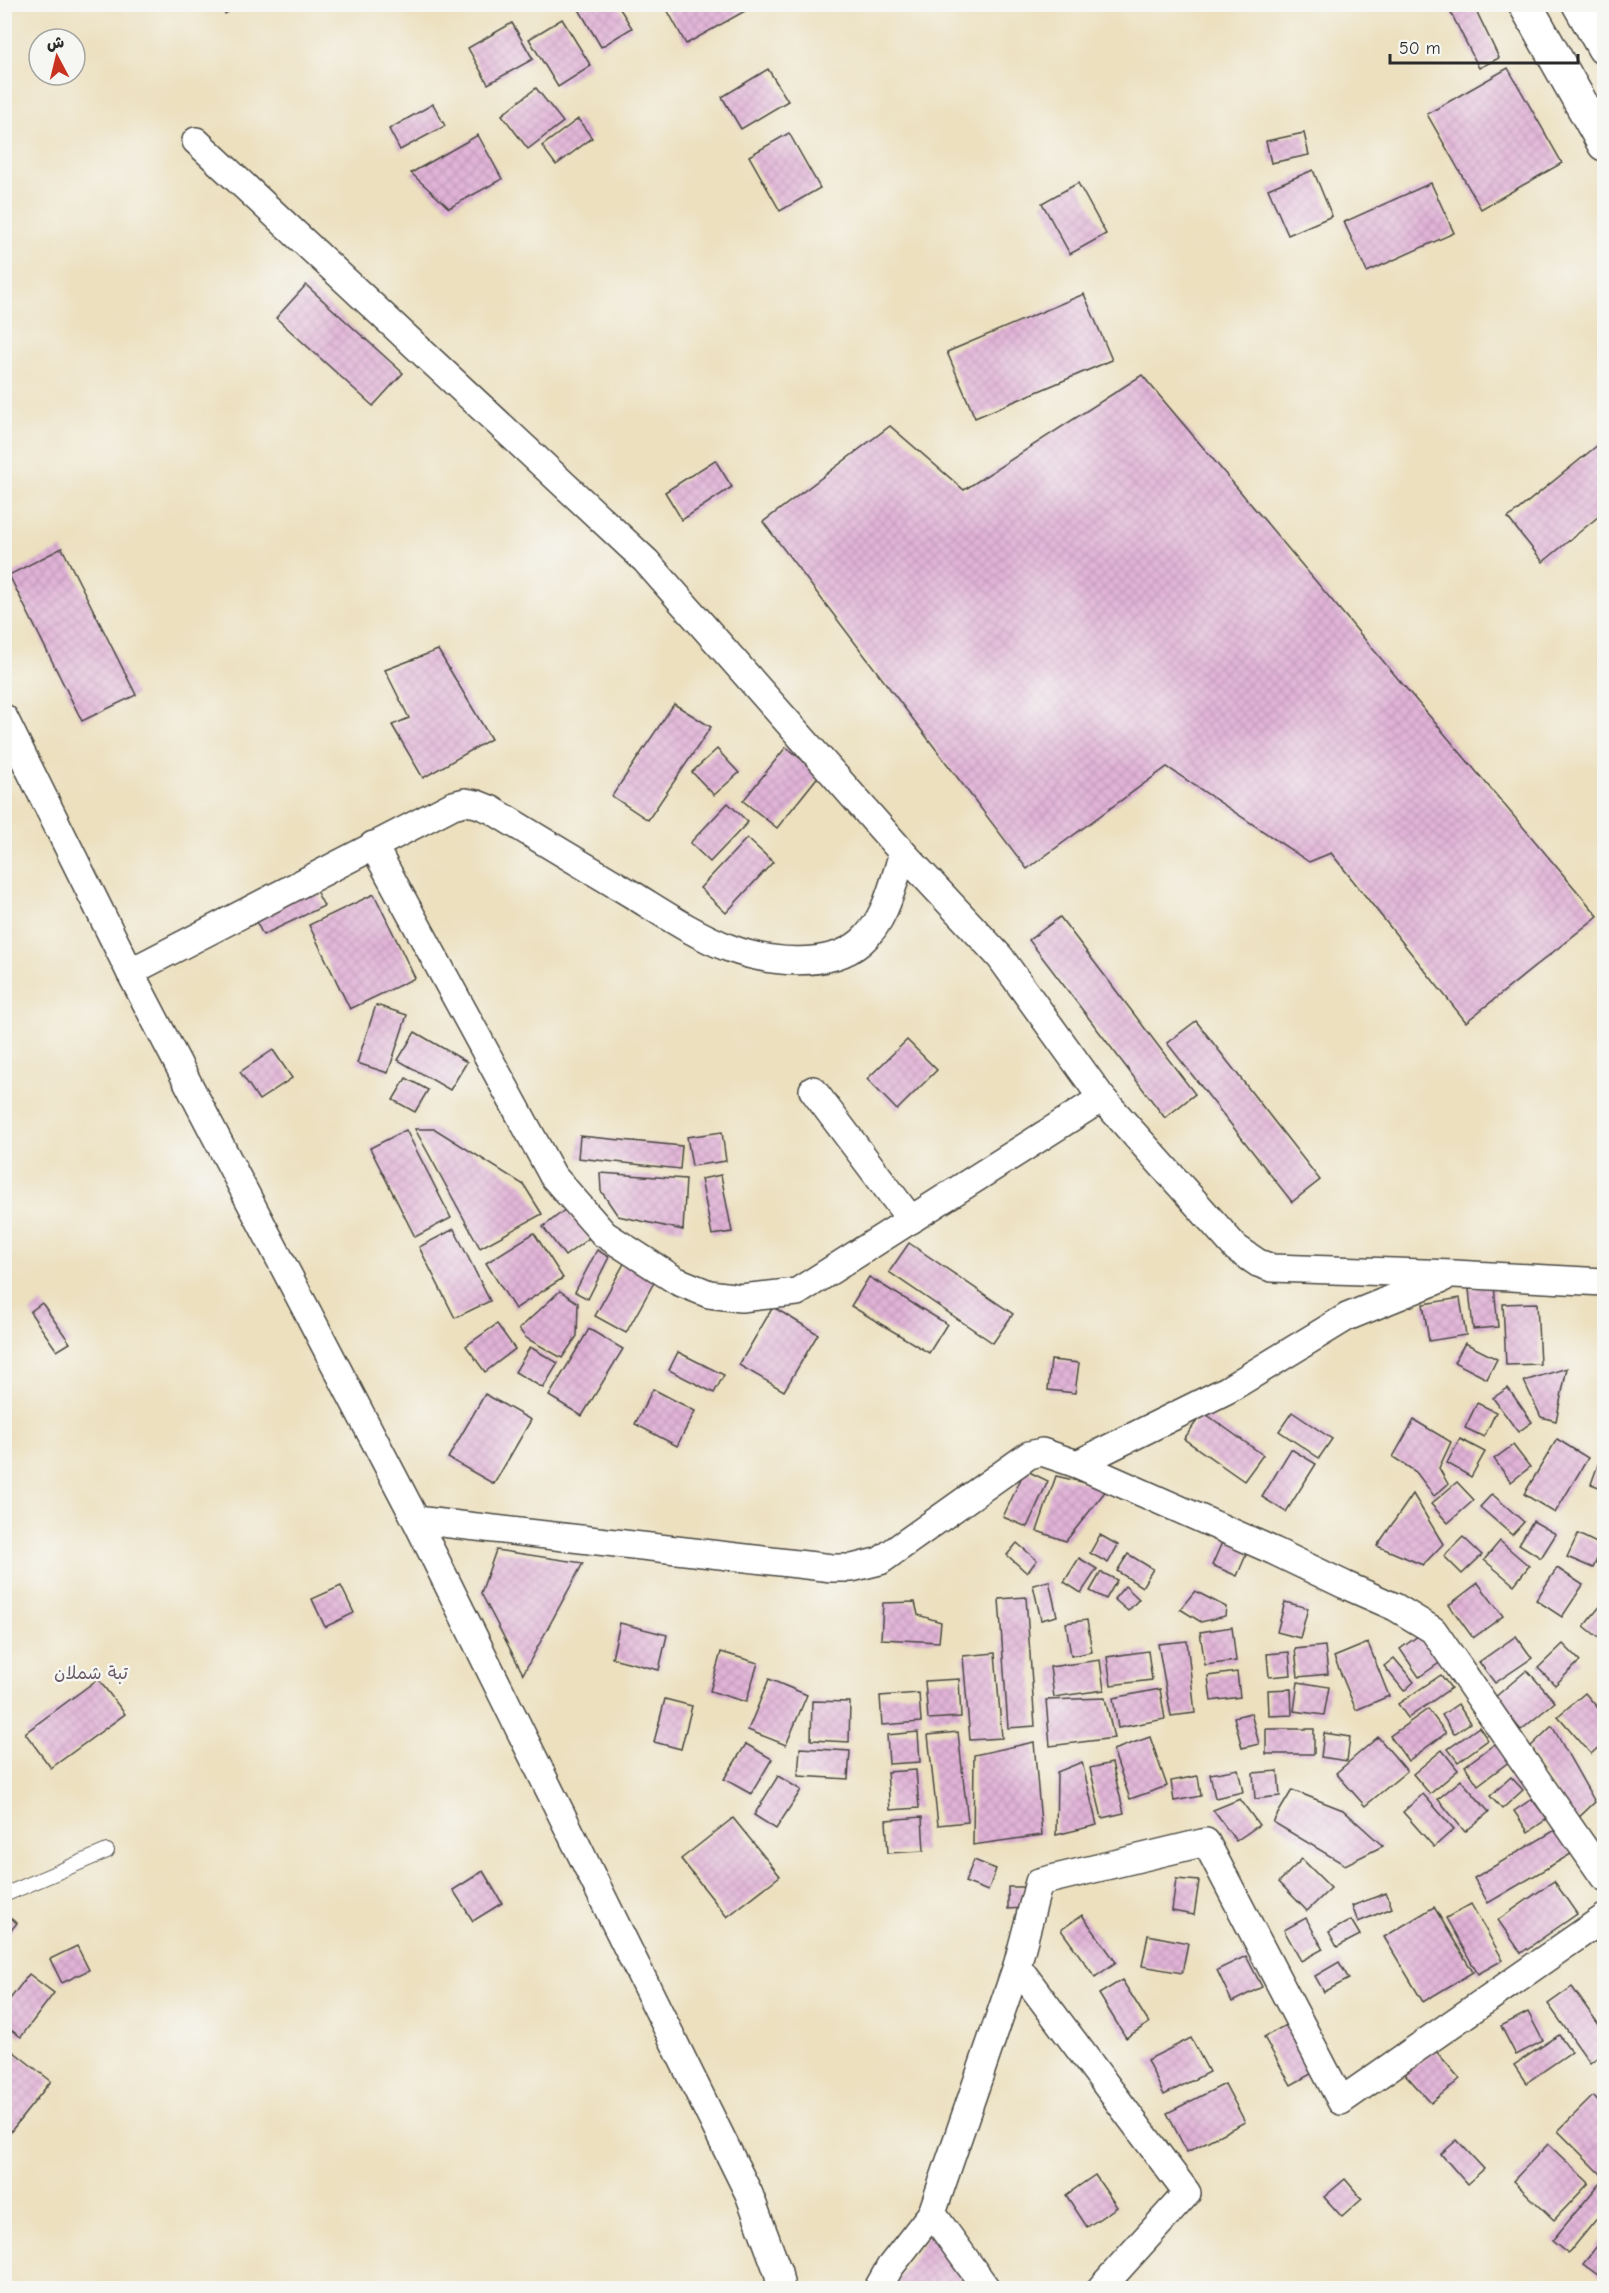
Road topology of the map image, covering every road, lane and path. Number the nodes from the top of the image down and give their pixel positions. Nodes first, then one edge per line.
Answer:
1 (1525, 4) edge
2 (1579, 4) edge
3 (1605, 48) edge
4 (196, 141) dead end
5 (1605, 144) edge
6 (4, 718) edge
7 (373, 845) junction
8 (903, 853) junction
9 (130, 972) junction
10 (813, 1090) dead end
11 (1102, 1098) junction
12 (911, 1220) junction
13 (1454, 1274) junction
14 (1605, 1282) edge
15 (1077, 1464) junction
16 (417, 1520) junction
17 (107, 1851) dead end
18 (1605, 1877) edge
19 (4, 1895) edge
20 (1605, 1918) edge
21 (1017, 1966) junction
22 (932, 2213) junction
23 (781, 2289) edge
24 (878, 2289) edge
25 (986, 2289) edge
26 (1101, 2289) edge

1 - 5 main road
2 - 3 main road
4 - 8 street
6 - 9 street
7 - 8 street
7 - 9 street
7 - 12 street
8 - 11 street
9 - 16 street
10 - 12 street
11 - 12 street
11 - 13 street
13 - 14 street
13 - 15 street
15 - 16 street
15 - 18 street
16 - 23 street
17 - 19 lane
20 - 21 street
21 - 22 street
21 - 26 street
22 - 24 street
22 - 25 street

